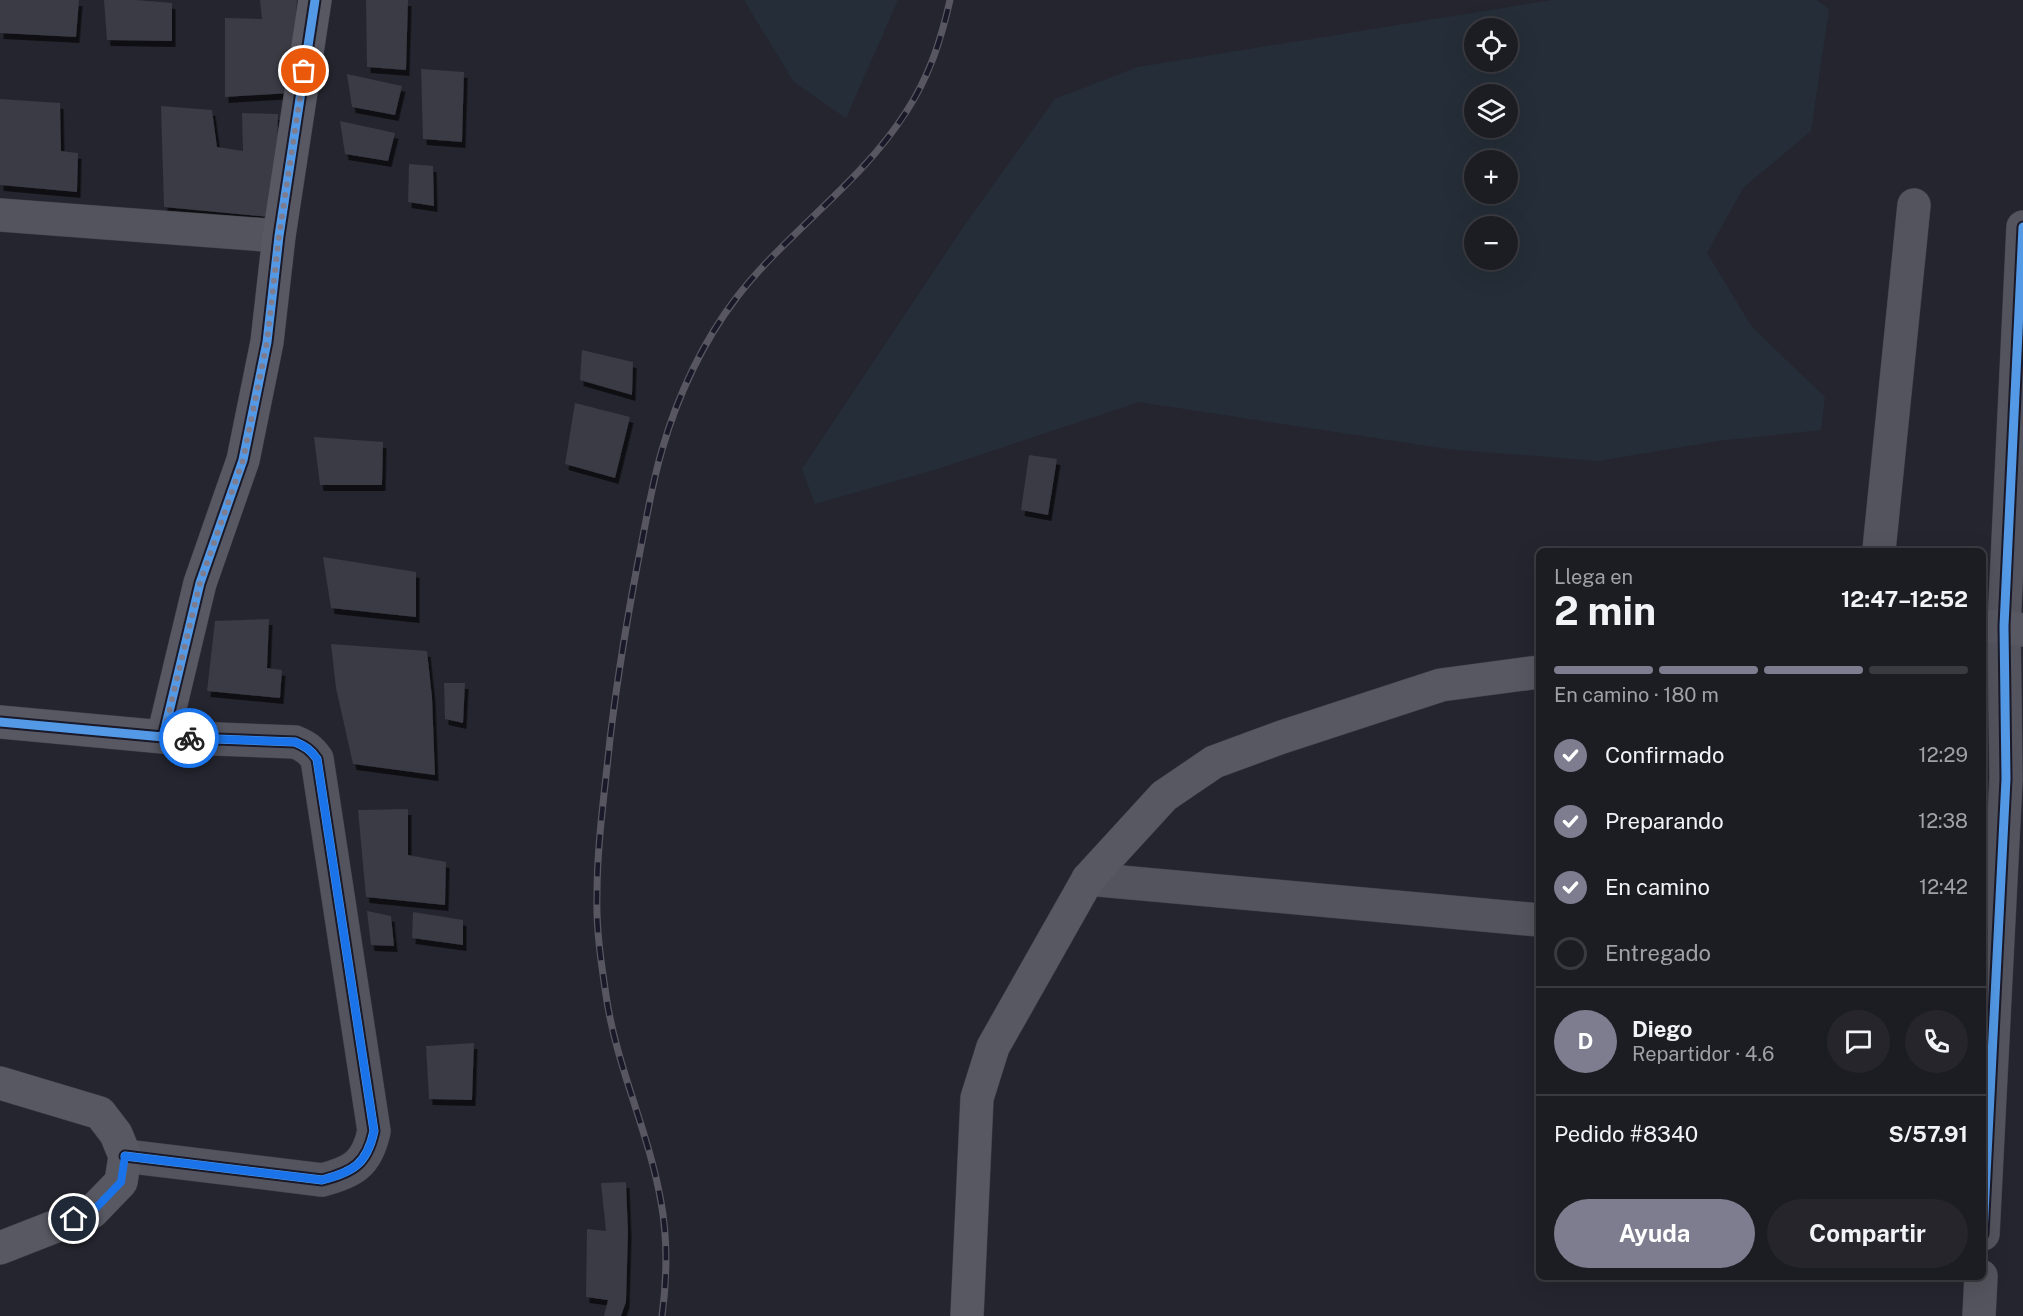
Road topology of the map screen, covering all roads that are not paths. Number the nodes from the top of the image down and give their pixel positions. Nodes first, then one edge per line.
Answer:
1 (315, 0) edge
2 (1914, 205) dead end
3 (0, 215) edge
4 (2023, 227) edge
5 (279, 236) junction
6 (1879, 548) edge
7 (2003, 628) edge
8 (1536, 672) edge
9 (0, 722) edge
10 (163, 737) junction
11 (1088, 879) junction
12 (1536, 920) edge
13 (0, 1083) edge
14 (125, 1156) junction
15 (1986, 1175) edge
16 (0, 1248) edge
17 (1981, 1280) edge
18 (967, 1316) edge
19 (1979, 1316) edge

1 - 5 street
2 - 6 street
3 - 5 street
4 - 7 street
5 - 10 street
7 - 15 street
8 - 11 street
9 - 10 street
10 - 14 street
11 - 12 street
11 - 18 street
13 - 14 street
14 - 16 street
17 - 19 street

